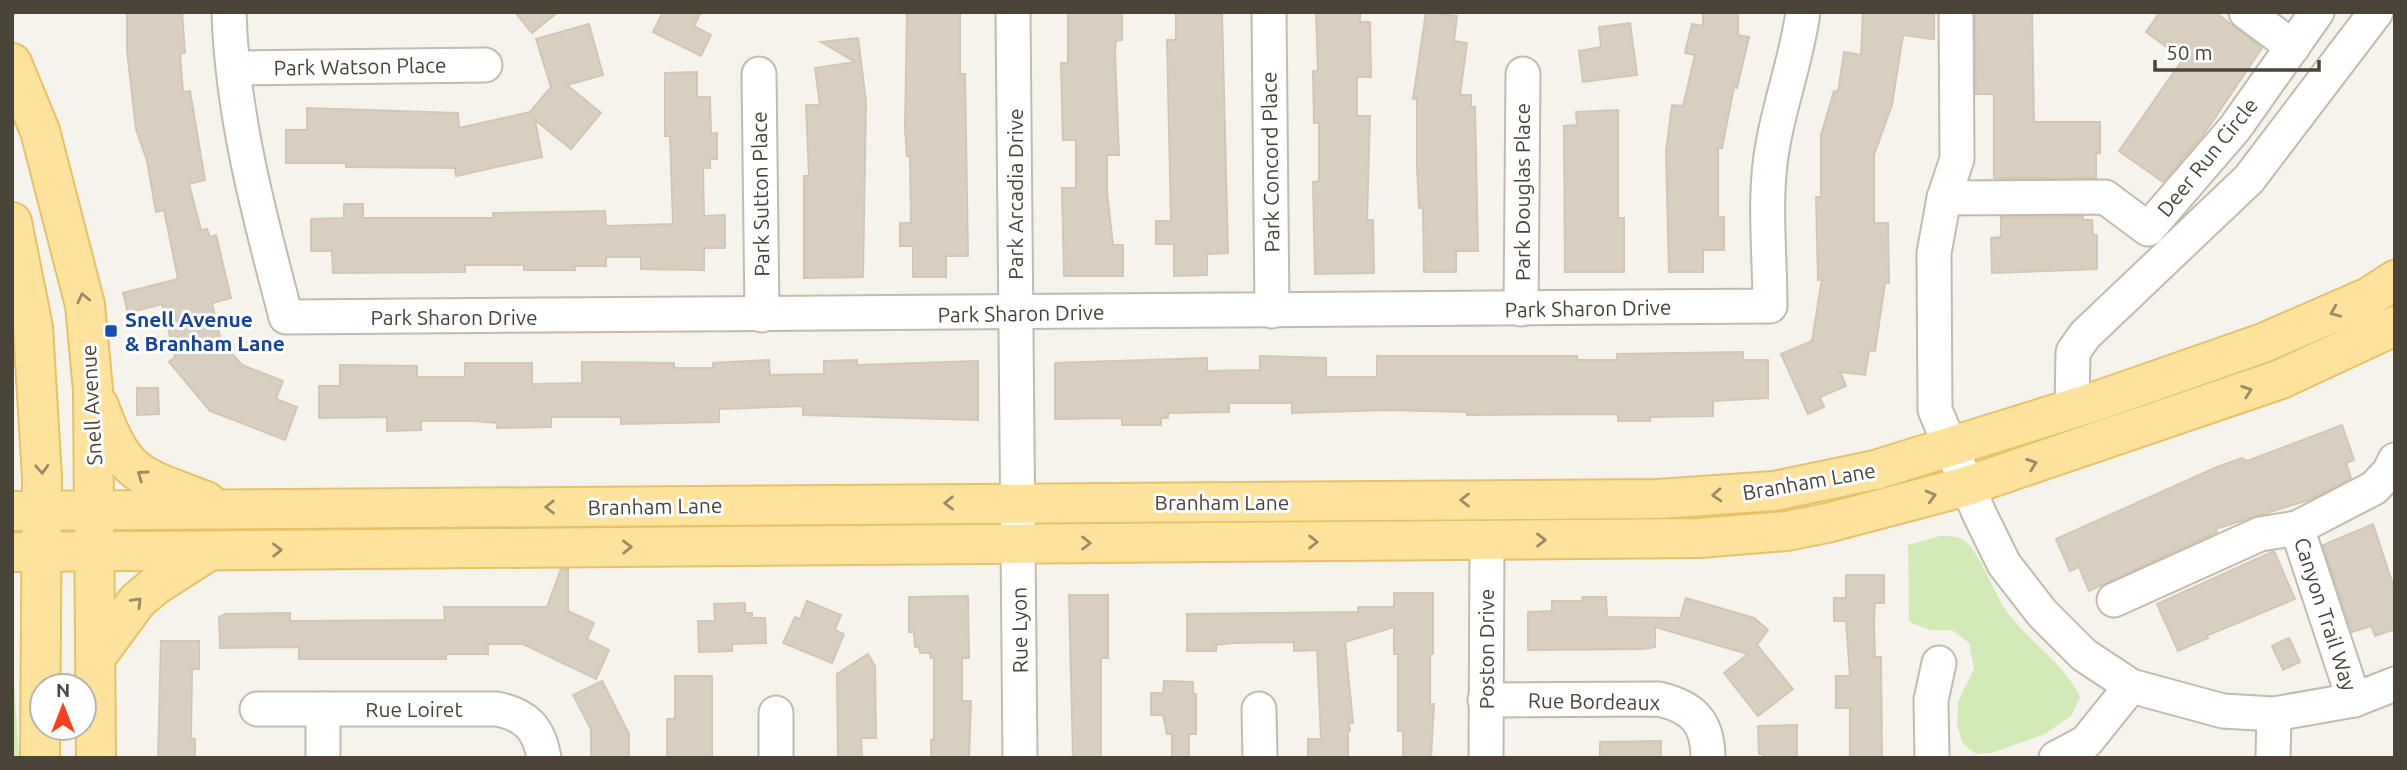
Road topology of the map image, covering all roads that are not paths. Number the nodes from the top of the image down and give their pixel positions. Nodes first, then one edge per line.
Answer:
1 (229, 12) edge
2 (1013, 12) edge
3 (1269, 12) edge
4 (1803, 12) edge
5 (1956, 12) edge
6 (2246, 12) edge
7 (2317, 12) edge
8 (2376, 12) edge
9 (2292, 47) junction
10 (485, 65) dead end
11 (235, 68) junction
12 (14, 69) edge
13 (759, 74) dead end
14 (1522, 74) dead end
15 (1944, 198) junction
16 (14, 233) edge
17 (2395, 280) edge
18 (1521, 309) junction
19 (1272, 311) junction
20 (1016, 313) junction
21 (762, 315) junction
22 (2395, 326) edge
23 (33, 327) junction
24 (93, 390) junction
25 (2072, 408) junction
26 (12, 447) edge
27 (1951, 447) junction
28 (2395, 460) edge
29 (1967, 486) junction
30 (1017, 503) junction
31 (228, 509) junction
32 (27, 511) edge
33 (95, 511) junction
34 (2298, 528) junction
35 (1487, 541) junction
36 (1018, 544) junction
37 (96, 551) junction
38 (209, 551) junction
39 (27, 552) edge
40 (2114, 600) dead end
41 (12, 607) edge
42 (96, 657) junction
43 (1939, 663) dead end
44 (41, 665) junction
45 (2395, 684) edge
46 (2131, 686) junction
47 (1485, 700) junction
48 (2354, 700) junction
49 (257, 709) dead end
50 (323, 709) junction
51 (1259, 709) dead end
52 (776, 713) dead end
53 (2274, 714) junction
54 (40, 758) edge
55 (96, 758) edge
56 (323, 758) edge
57 (544, 758) edge
58 (776, 758) edge
59 (1020, 758) edge
60 (1260, 758) edge
61 (1486, 758) edge
62 (1708, 758) edge
63 (1932, 758) edge
64 (2056, 758) edge
65 (2273, 758) edge

1 - 11 street, Park Sharon Drive
2 - 20 street, Park Arcadia Drive
3 - 19 street, Park Concord Place
4 - 18 street, Park Sharon Drive
5 - 15 street
6 - 9 street
7 - 9 street, Deer Run Circle
8 - 25 street
9 - 15 street, Deer Run Circle
10 - 11 street, Park Watson Place
11 - 21 street, Park Sharon Drive
24 -> 12 main road, Snell Avenue
13 - 21 street, Park Sutton Place
14 - 18 street, Park Douglas Place
15 - 27 street
16 - 23 main road
17 -> 25 main road, Branham Lane
18 - 19 street, Park Sharon Drive
19 - 20 street, Park Sharon Drive
20 - 21 street, Park Sharon Drive
20 - 30 street, Park Arcadia Drive
29 -> 22 main road, Branham Lane
23 - 26 main road
23 -> 32 main road
31 -> 24 main road
24 - 33 main road, Snell Avenue
25 - 27 main road, Branham Lane
27 - 29 street
27 -> 30 main road, Branham Lane
28 - 34 street
35 -> 29 main road, Branham Lane
29 - 46 street
30 -> 31 main road, Branham Lane
30 - 36 street, Rue Lyon
31 - 33 main road, Branham Lane
32 - 33 main road, Branham Lane
32 - 39 main road
33 - 37 main road, Snell Avenue
34 - 40 street
34 - 48 street, Canyon Trail Way
36 -> 35 main road, Branham Lane
35 - 47 street, Poston Drive
38 -> 36 main road, Branham Lane
36 - 59 street, Rue Lyon
37 - 38 main road, Branham Lane
37 - 39 main road, Branham Lane
37 - 42 main road, Snell Avenue
42 -> 38 main road
39 - 44 main road
41 - 44 main road
42 - 55 main road, Snell Avenue
43 - 63 street
44 - 54 main road
45 - 48 street
46 - 53 street
46 - 64 street
47 - 61 street, Poston Drive
47 - 62 street, Rue Bordeaux
48 - 53 street
49 - 50 street, Rue Loiret
50 - 56 street
50 - 57 street, Rue Loiret
51 - 60 street
52 - 58 street
53 - 65 street

